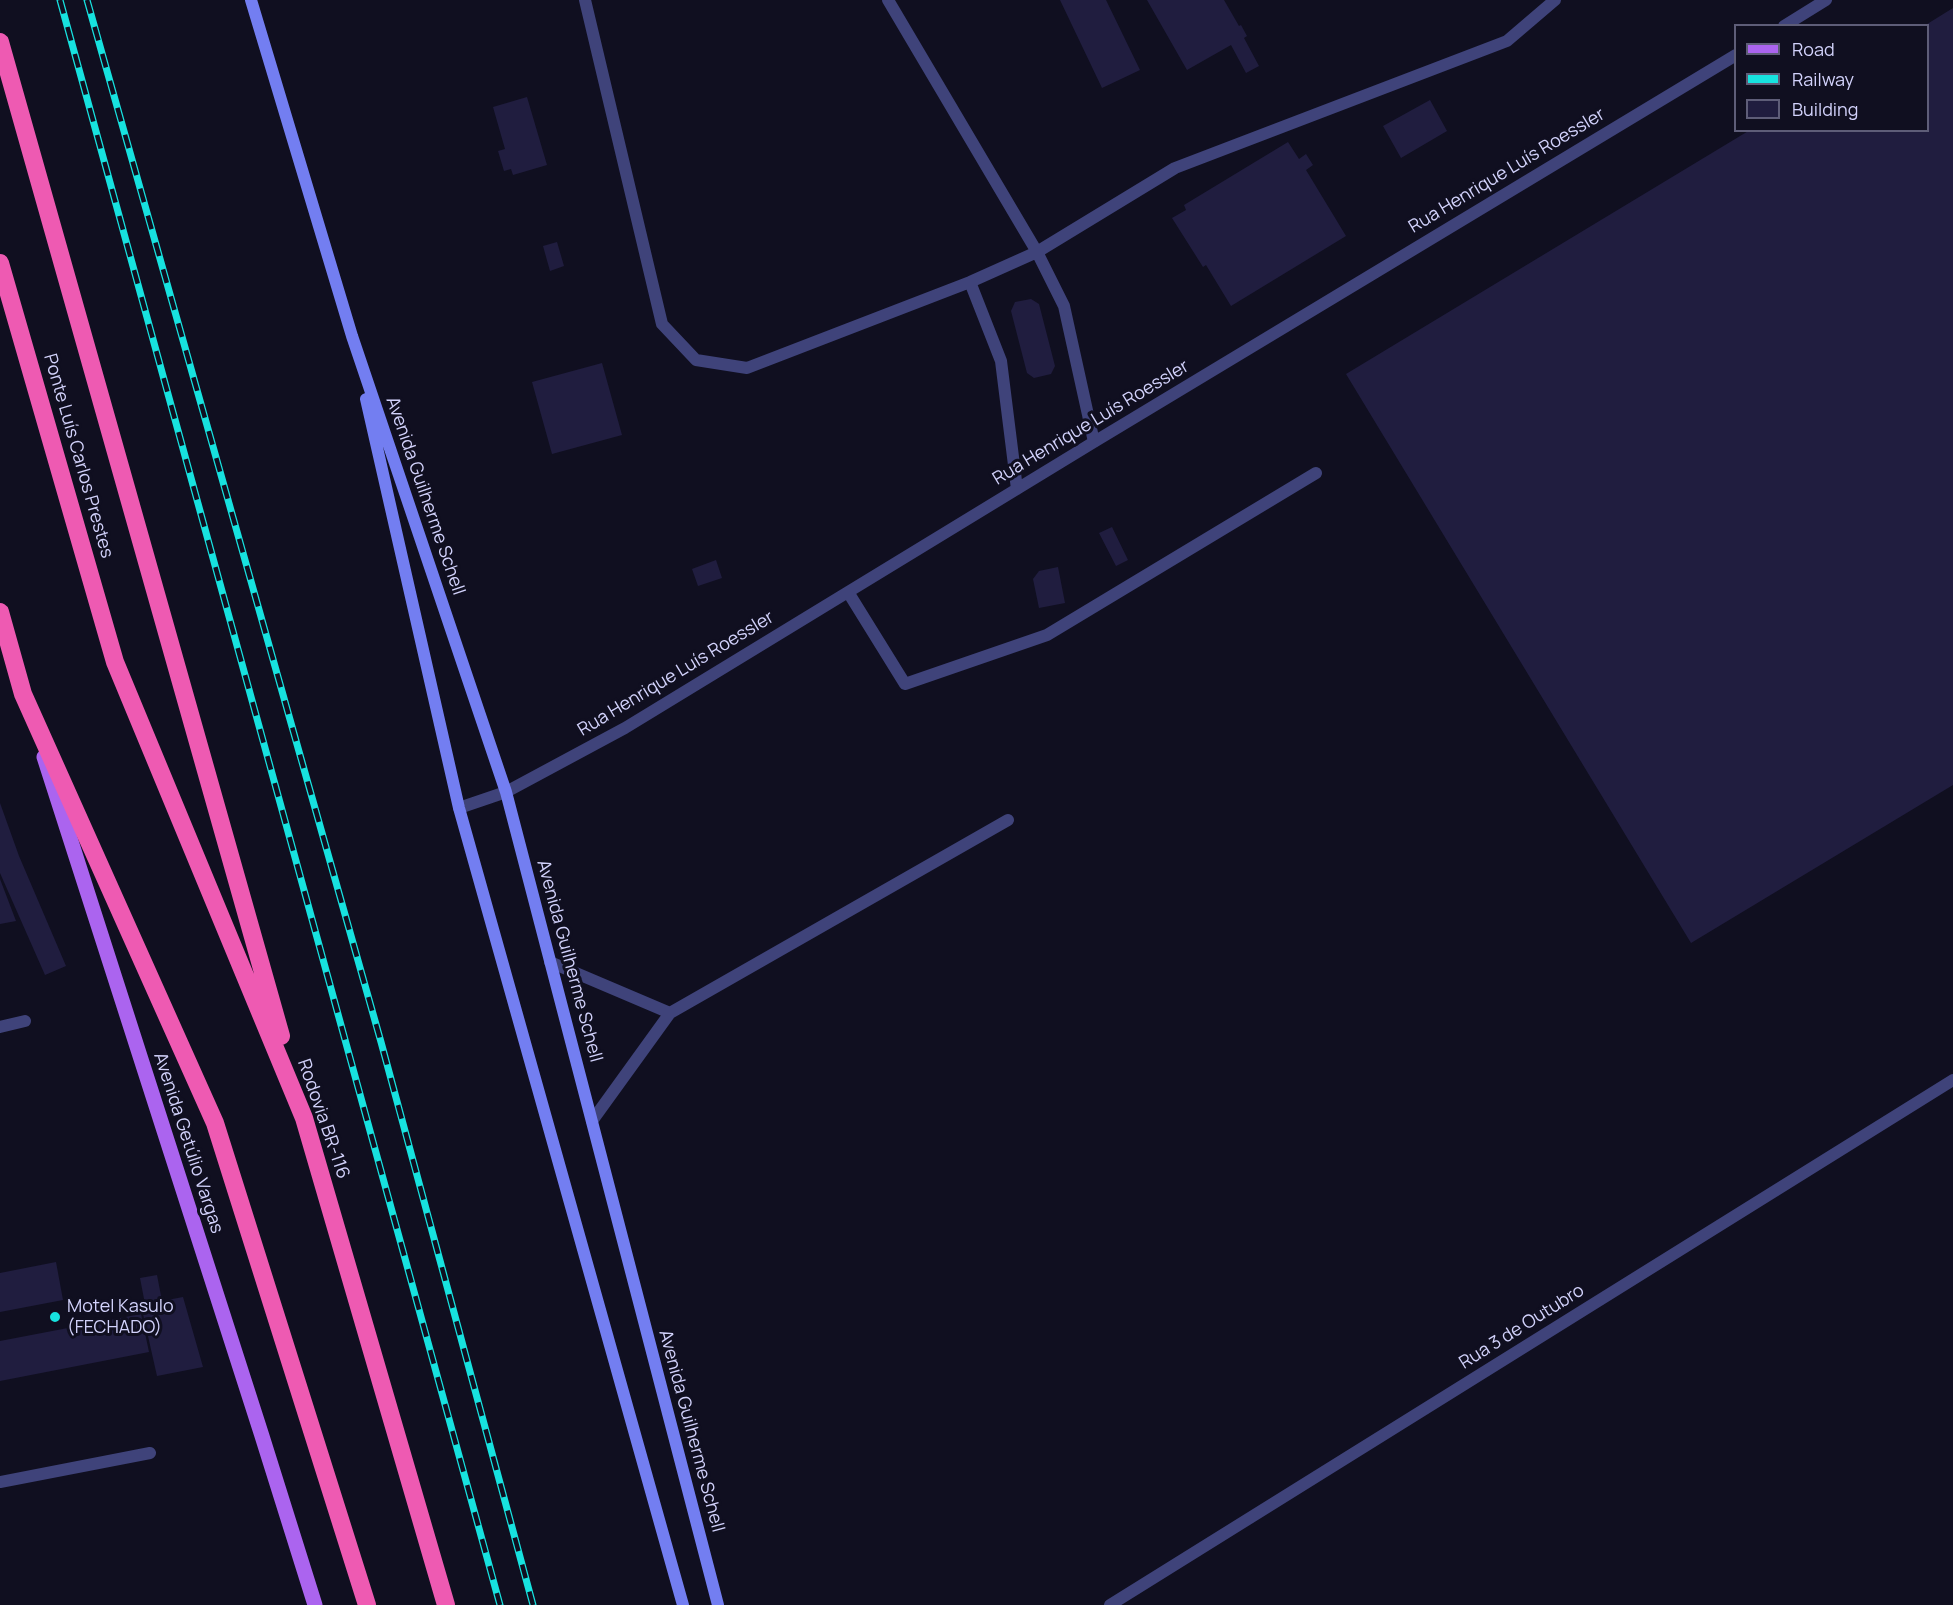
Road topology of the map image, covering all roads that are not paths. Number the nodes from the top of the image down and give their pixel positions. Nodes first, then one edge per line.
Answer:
1 (251, 0) edge
2 (585, 0) edge
3 (888, 0) edge
4 (1555, 0) edge
5 (1826, 0) edge
6 (1787, 24) edge
7 (0, 42) edge
8 (1734, 56) edge
9 (1037, 252) junction
10 (0, 263) edge
11 (970, 282) junction
12 (352, 336) junction
13 (1094, 442) junction
14 (1316, 473) dead end
15 (1017, 489) junction
16 (848, 592) junction
17 (2, 621) edge
18 (115, 662) joint
19 (23, 694) junction
20 (507, 792) junction
21 (459, 808) junction
22 (1008, 820) dead end
23 (550, 962) junction
24 (670, 1013) junction
25 (25, 1021) dead end
26 (0, 1028) edge
27 (1953, 1080) edge
28 (304, 1118) junction
29 (591, 1121) junction
30 (150, 1453) dead end
31 (0, 1482) edge
32 (315, 1605) edge
33 (367, 1605) edge
34 (446, 1605) edge
35 (683, 1605) edge
36 (718, 1605) edge
37 (1110, 1605) edge

1 - 12 main road, Avenida Guilherme Schell
2 - 11 street
3 - 9 street
4 - 9 street
5 - 6 street
7 - 28 highway
8 - 13 street, Rua Henrique Luís Roessler
9 - 11 street
9 - 13 street
10 - 18 highway, Ponte Luís Carlos Prestes
11 - 15 street
12 - 20 main road, Avenida Guilherme Schell
12 - 21 main road, Avenida Guilherme Schell
13 - 15 street, Rua Henrique Luís Roessler
14 - 16 street
15 - 16 street, Rua Henrique Luís Roessler
16 - 20 street, Rua Henrique Luís Roessler
17 - 19 highway
18 - 28 highway, Rodovia BR-116
19 - 32 main road, Avenida Getúlio Vargas
19 - 33 highway
20 - 21 street, Rua Henrique Luís Roessler
20 - 23 main road, Avenida Guilherme Schell
21 - 35 main road, Avenida Guilherme Schell
22 - 24 street
23 - 24 street
23 - 29 main road, Avenida Guilherme Schell
24 - 29 street
25 - 26 street
27 - 37 street, Rua 3 de Outubro
28 - 34 highway, Rodovia BR-116
29 - 36 main road, Avenida Guilherme Schell
30 - 31 street

